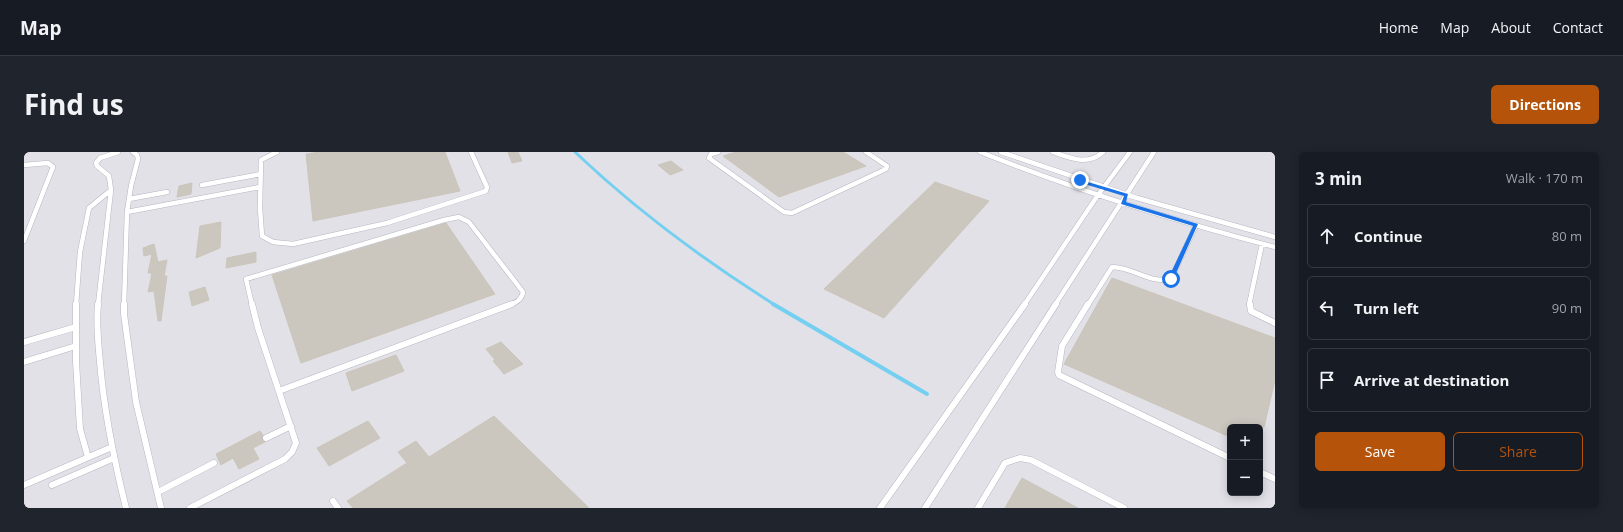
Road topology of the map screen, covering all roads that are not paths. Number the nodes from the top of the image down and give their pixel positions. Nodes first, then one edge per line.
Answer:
1 (118, 152) edge
2 (132, 152) edge
3 (277, 152) edge
4 (471, 152) edge
5 (718, 152) edge
6 (866, 152) edge
7 (980, 152) edge
8 (1001, 152) edge
9 (1053, 152) edge
10 (1103, 152) edge
11 (1130, 152) edge
12 (1154, 152) edge
13 (24, 165) edge
14 (260, 174) junction
15 (202, 185) dead end
16 (260, 187) junction
17 (1104, 188) junction
18 (111, 190) junction
19 (167, 192) dead end
20 (1098, 195) junction
21 (1126, 195) junction
22 (129, 199) junction
23 (1123, 203) junction
24 (127, 212) junction
25 (1196, 225) junction
26 (1275, 237) edge
27 (24, 241) edge
28 (1262, 244) junction
29 (1275, 247) edge
30 (1275, 323) edge
31 (76, 327) junction
32 (24, 342) edge
33 (76, 346) junction
34 (24, 362) edge
35 (279, 391) junction
36 (291, 426) junction
37 (266, 438) dead end
38 (112, 447) junction
39 (88, 457) junction
40 (1227, 457) edge
41 (114, 458) junction
42 (214, 464) dead end
43 (1263, 473) edge
44 (1275, 479) edge
45 (24, 485) edge
46 (52, 485) dead end
47 (158, 492) junction
48 (333, 501) dead end
49 (126, 508) edge
50 (161, 508) edge
51 (190, 508) edge
52 (338, 508) edge
53 (880, 508) edge
54 (925, 508) edge
55 (978, 508) edge
56 (1124, 508) edge

1 - 18 lane
2 - 22 lane
3 - 14 lane
4 - 16 lane
5 - 6 lane
7 - 20 lane
8 - 17 lane
9 - 10 lane
11 - 17 lane
12 - 21 lane
13 - 27 lane
14 - 15 lane
14 - 16 lane
16 - 24 lane
17 - 20 lane
17 - 21 lane
18 - 31 lane
18 - 38 lane
19 - 22 lane
20 - 23 lane
20 - 53 lane
21 - 23 lane
21 - 26 lane
22 - 24 lane
23 - 25 lane
23 - 54 lane
24 - 47 lane
25 - 28 lane
25 - 40 lane
28 - 29 lane
28 - 30 lane
31 - 32 lane
31 - 33 lane
33 - 34 lane
33 - 39 lane
35 - 35 lane
35 - 36 lane
36 - 37 lane
36 - 51 lane
38 - 39 lane
38 - 41 lane
39 - 45 lane
41 - 46 lane
41 - 49 lane
42 - 47 lane
43 - 44 lane
47 - 50 lane
48 - 52 lane
55 - 56 lane

